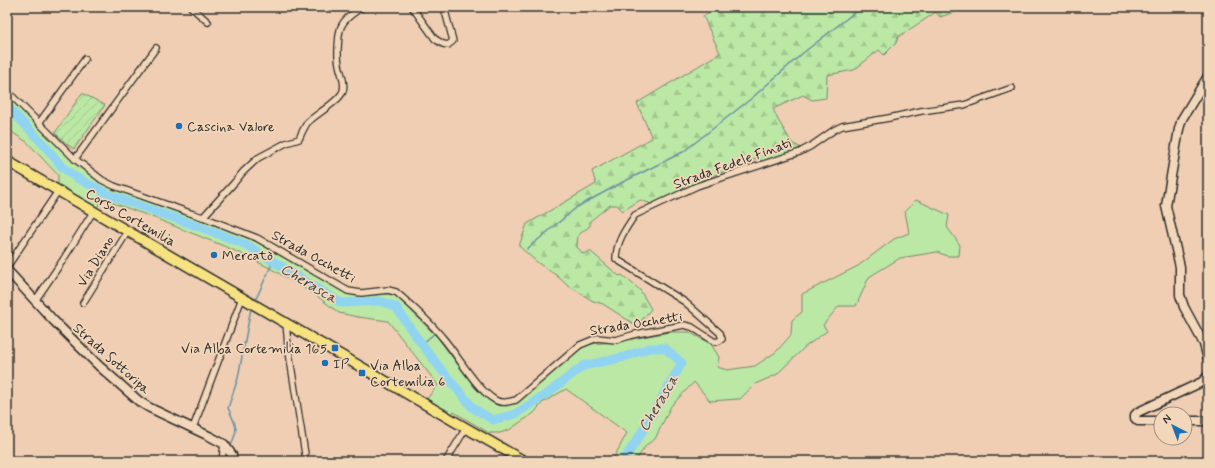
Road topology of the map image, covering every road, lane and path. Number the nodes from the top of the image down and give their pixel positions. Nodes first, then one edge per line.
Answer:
1 (191, 7) edge
2 (362, 7) edge
3 (412, 7) edge
4 (444, 7) edge
5 (208, 22) dead end
6 (156, 48) dead end
7 (85, 59) dead end
8 (1208, 76) edge
9 (1012, 88) dead end
10 (7, 91) edge
11 (39, 123) junction
12 (75, 159) junction
13 (7, 161) edge
14 (58, 191) junction
15 (93, 212) junction
16 (203, 217) junction
17 (128, 231) junction
18 (7, 268) edge
19 (35, 301) junction
20 (83, 303) dead end
21 (253, 304) junction
22 (286, 323) junction
23 (722, 339) joint
24 (1208, 359) edge
25 (1208, 376) edge
26 (1153, 421) edge
27 (1193, 421) edge
28 (1208, 421) edge
29 (193, 428) junction
30 (466, 428) junction
31 (228, 452) edge
32 (305, 454) dead end
33 (222, 461) edge
34 (446, 461) edge
35 (524, 461) edge

1 - 5 street
2 - 16 street
3 - 4 street
6 - 12 street
7 - 11 street
8 - 24 street
9 - 23 street, Strada Fedele Finati
10 - 11 street, Strada Occhetti
11 - 12 street, Strada Occhetti
12 - 16 street, Strada Occhetti
13 - 14 main road, Corso Cortemilia
14 - 15 main road, Corso Cortemilia
14 - 18 street
15 - 17 main road, Corso Cortemilia
15 - 19 street
16 - 23 street, Strada Occhetti
17 - 20 street, Via Diano
17 - 21 main road, Corso Cortemilia
18 - 19 street, Strada Sottoripa
19 - 29 street, Strada Sottoripa
21 - 22 main road, Corso Cortemilia
21 - 29 street
22 - 30 main road, Corso Cortemilia
22 - 32 street
25 - 26 street
27 - 28 street
29 - 31 street, Strada Sottoripa
30 - 34 street
30 - 35 main road, Corso Cortemilia
31 - 33 street, Strada Sottoripa

